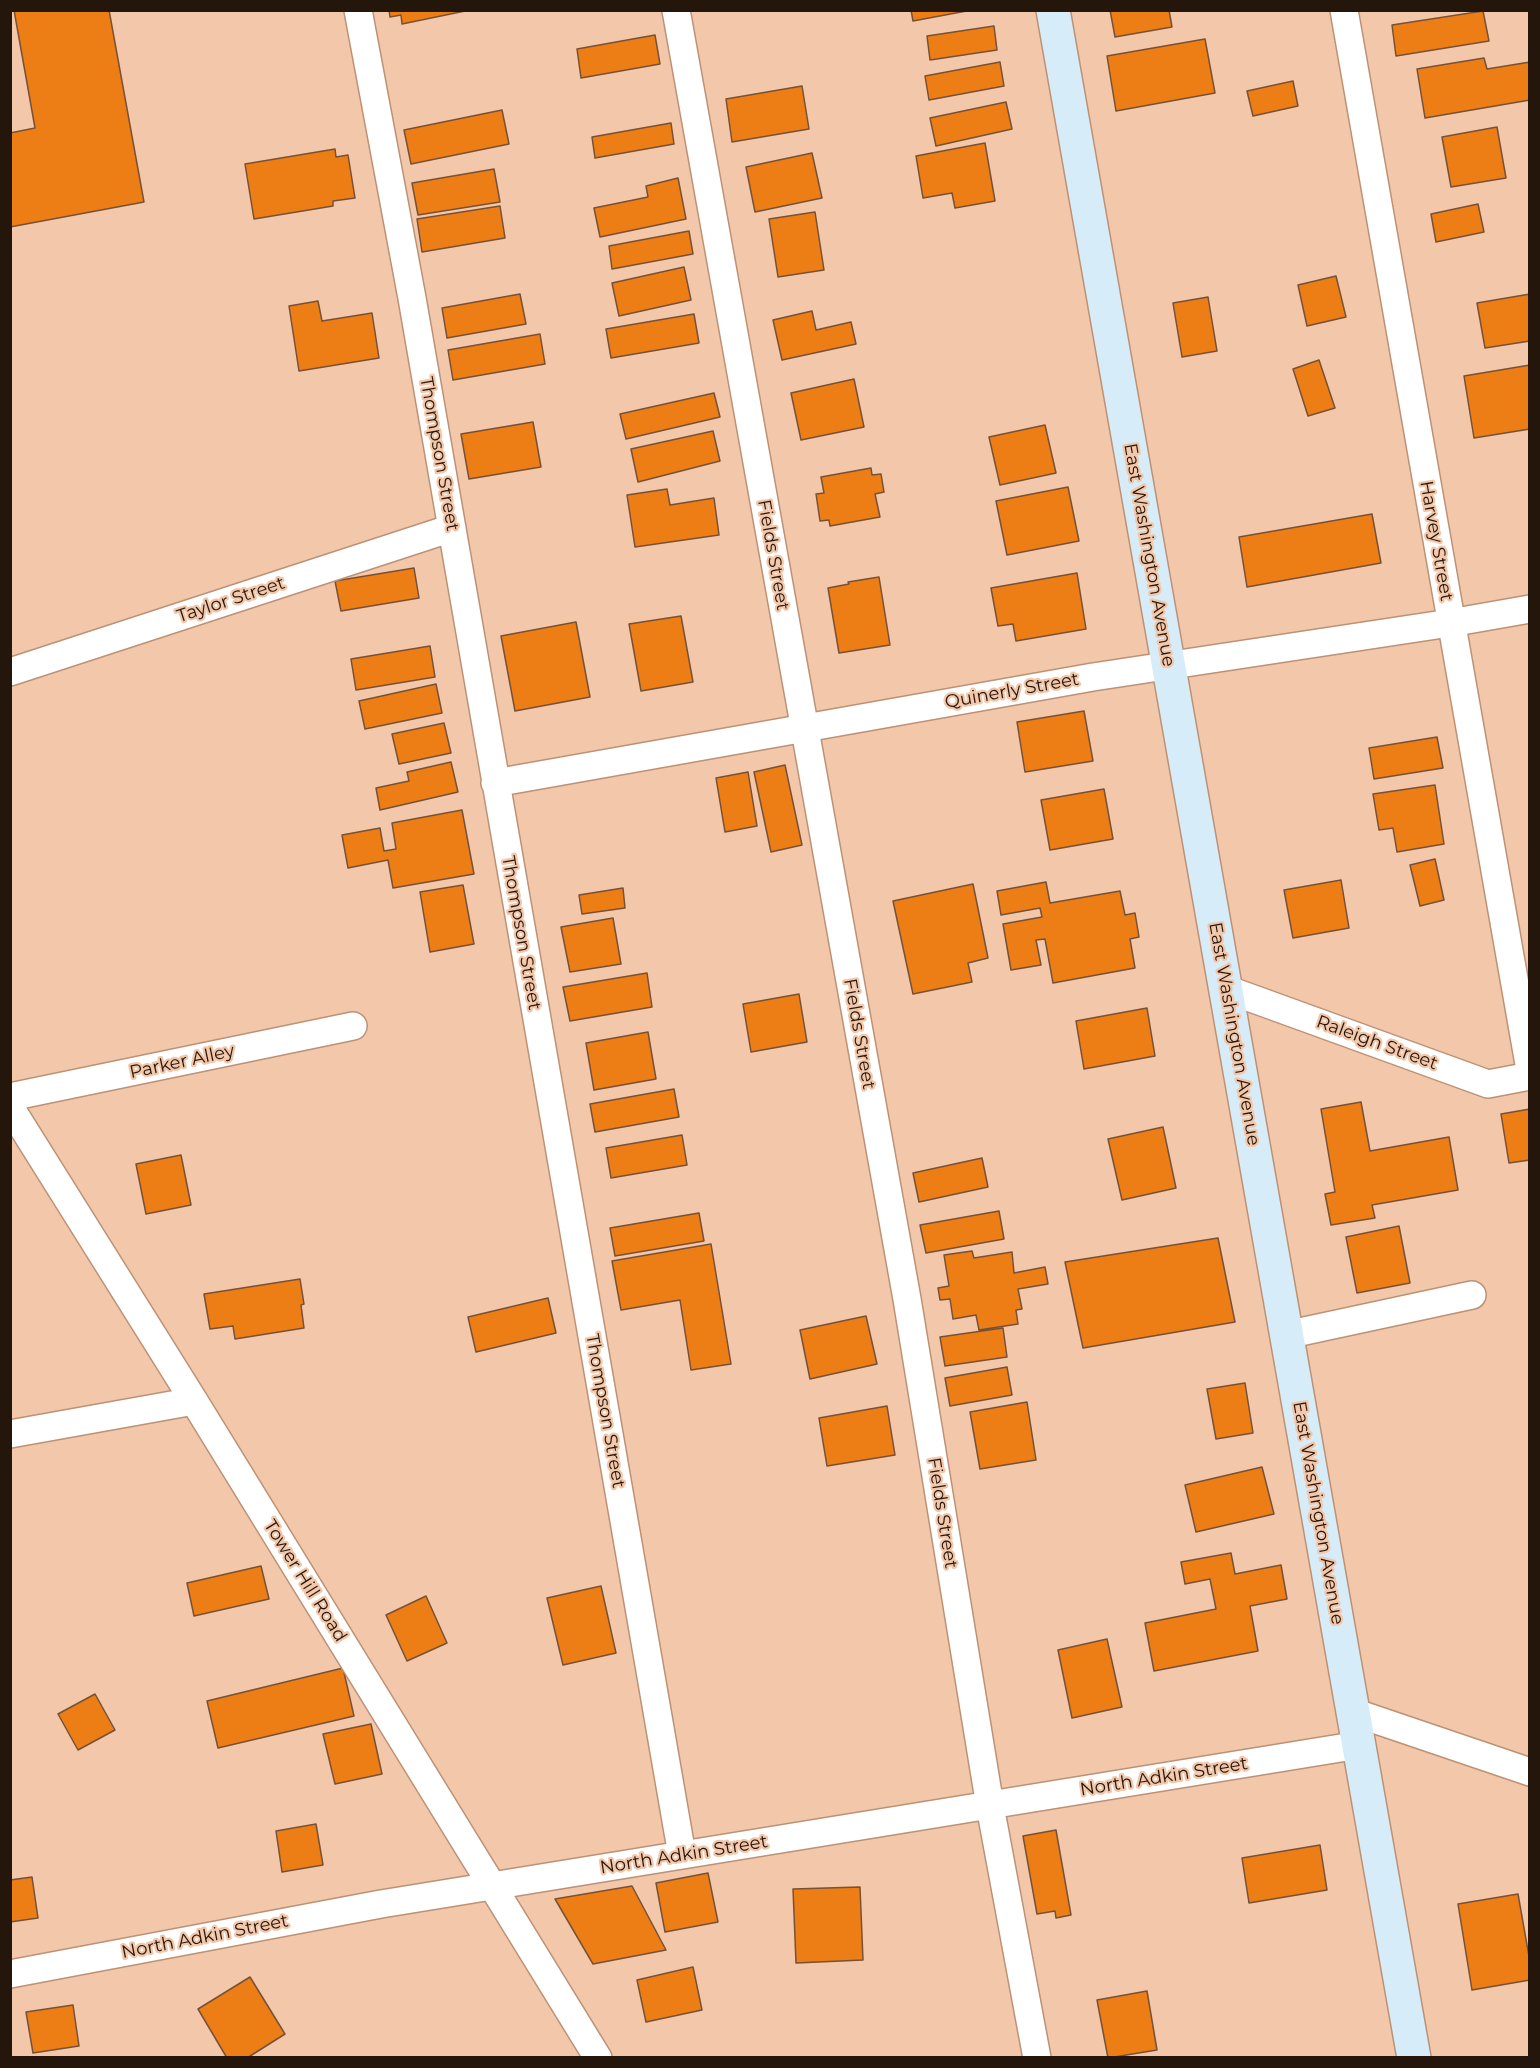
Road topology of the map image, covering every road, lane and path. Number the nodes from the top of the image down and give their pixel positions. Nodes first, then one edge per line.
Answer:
1 (358, 10) edge
2 (676, 10) edge
3 (1053, 10) edge
4 (1344, 10) edge
5 (452, 528) junction
6 (1530, 609) edge
7 (1450, 623) junction
8 (1169, 665) junction
9 (10, 672) edge
10 (804, 729) junction
11 (495, 783) junction
12 (1226, 989) junction
13 (353, 1026) dead end
14 (1530, 1070) edge
15 (1530, 1076) edge
16 (10, 1097) edge
17 (10, 1107) edge
18 (1472, 1295) dead end
19 (1287, 1335) junction
20 (194, 1401) junction
21 (10, 1434) edge
22 (1353, 1712) junction
23 (1359, 1745) junction
24 (1530, 1772) edge
25 (990, 1806) junction
26 (682, 1855) junction
27 (493, 1885) junction
28 (10, 1974) edge
29 (598, 2058) edge
30 (1037, 2058) edge
31 (1414, 2058) edge

1 - 5 street, Thompson Street
2 - 10 street, Fields Street
3 - 8 street, East Washington Avenue
4 - 7 street, Harvey Street
5 - 9 street, Taylor Street
5 - 11 street, Thompson Street
6 - 7 street, Quinerly Street
7 - 8 street, Quinerly Street
7 - 14 street, Harvey Street
8 - 10 street, Quinerly Street
8 - 12 street, East Washington Avenue
10 - 11 street, Quinerly Street
10 - 25 street, Fields Street
11 - 26 street, Thompson Street
12 - 15 street, Raleigh Street
12 - 19 street, East Washington Avenue
13 - 16 street, Parker Alley
17 - 20 street, Tower Hill Road
18 - 19 street
19 - 22 street, East Washington Avenue
20 - 21 street
20 - 27 street, Tower Hill Road
22 - 23 street, East Washington Avenue
22 - 24 street
23 - 25 street, North Adkin Street
23 - 31 street, East Washington Avenue
25 - 26 street, North Adkin Street
25 - 30 street, Fields Street
26 - 27 street, North Adkin Street
27 - 28 street, North Adkin Street
27 - 29 street, Tower Hill Road

